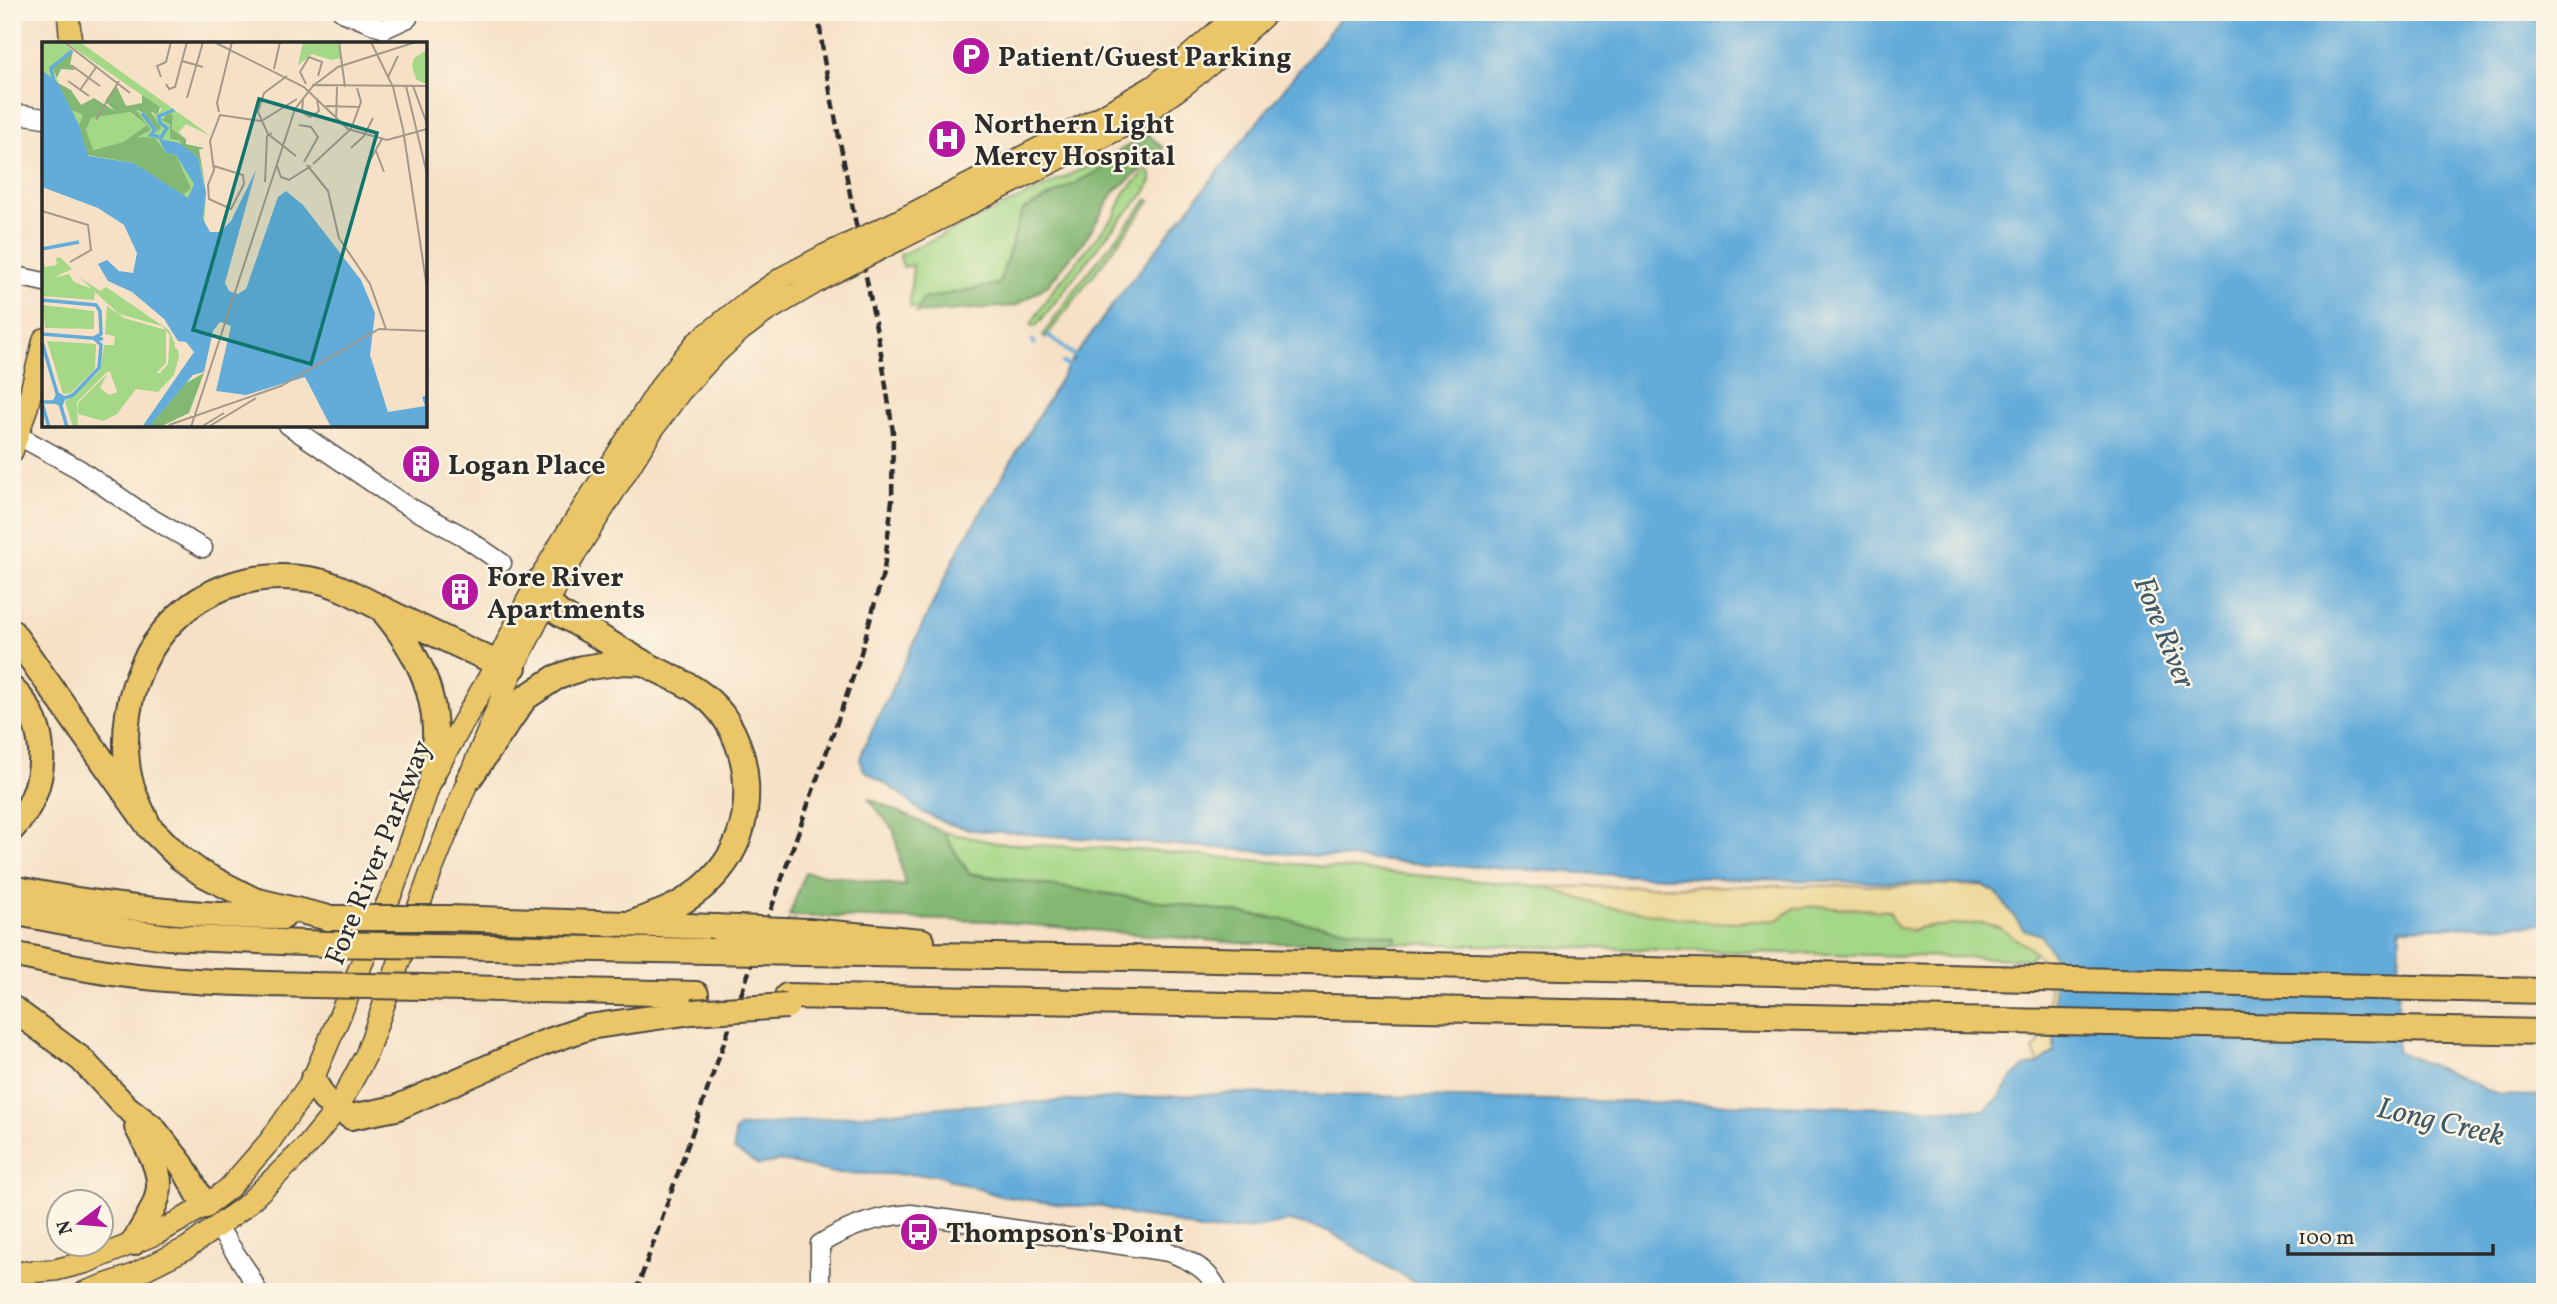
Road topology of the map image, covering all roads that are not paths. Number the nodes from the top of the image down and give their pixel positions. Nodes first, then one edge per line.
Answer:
1 (68, 12) edge
2 (342, 12) edge
3 (1240, 12) edge
4 (1268, 12) edge
5 (408, 18) dead end
6 (71, 42) edge
7 (12, 113) edge
8 (42, 118) edge
9 (896, 231) junction
10 (12, 275) edge
11 (42, 282) edge
12 (42, 348) edge
13 (291, 427) edge
14 (15, 444) edge
15 (203, 548) dead end
16 (502, 563) dead end
17 (543, 592) junction
18 (383, 609) junction
19 (12, 632) edge
20 (644, 663) junction
21 (506, 665) junction
22 (12, 689) edge
23 (432, 777) junction
24 (469, 779) junction
25 (150, 828) junction
26 (12, 829) edge
27 (12, 888) edge
28 (12, 912) edge
29 (329, 918) junction
30 (630, 924) junction
31 (806, 942) junction
32 (12, 954) edge
33 (2545, 991) edge
34 (694, 1003) junction
35 (12, 1008) edge
36 (2545, 1032) edge
37 (313, 1079) junction
38 (126, 1107) junction
39 (337, 1109) junction
40 (211, 1216) junction
41 (133, 1243) junction
42 (12, 1273) edge
43 (85, 1292) edge
44 (258, 1292) edge
45 (820, 1292) edge
46 (1219, 1292) edge

1 - 6 main road
2 - 5 street
3 - 9 main road, Fore River Parkway
4 - 9 main road, Fore River Parkway
7 - 8 street
9 - 17 main road, Fore River Parkway, bridge
10 - 11 street
12 - 14 main road
13 - 16 street
14 - 15 street
17 - 20 highway
17 - 21 main road, Fore River Parkway
18 - 21 highway
18 - 23 highway
18 - 25 highway
19 - 25 highway
20 - 24 highway
20 - 30 highway
21 - 23 main road, Fore River Parkway
21 - 24 main road, Fore River Parkway
22 - 26 highway
23 - 37 main road, Fore River Parkway
24 - 39 main road, Fore River Parkway
25 - 29 highway
27 - 29 highway
28 - 31 highway, bridge
29 - 30 highway, bridge
30 - 31 highway, bridge
31 - 33 highway
32 - 34 highway, bridge
34 - 36 highway, bridge
34 - 39 highway
35 - 38 highway
37 - 39 highway
37 - 40 main road, Fore River Parkway
38 - 40 highway
38 - 41 highway
39 - 40 main road, Fore River Parkway
40 - 41 main road, Fore River Parkway
40 - 43 main road, Fore River Parkway
40 - 44 street
41 - 42 main road, Fore River Parkway
45 - 46 street

